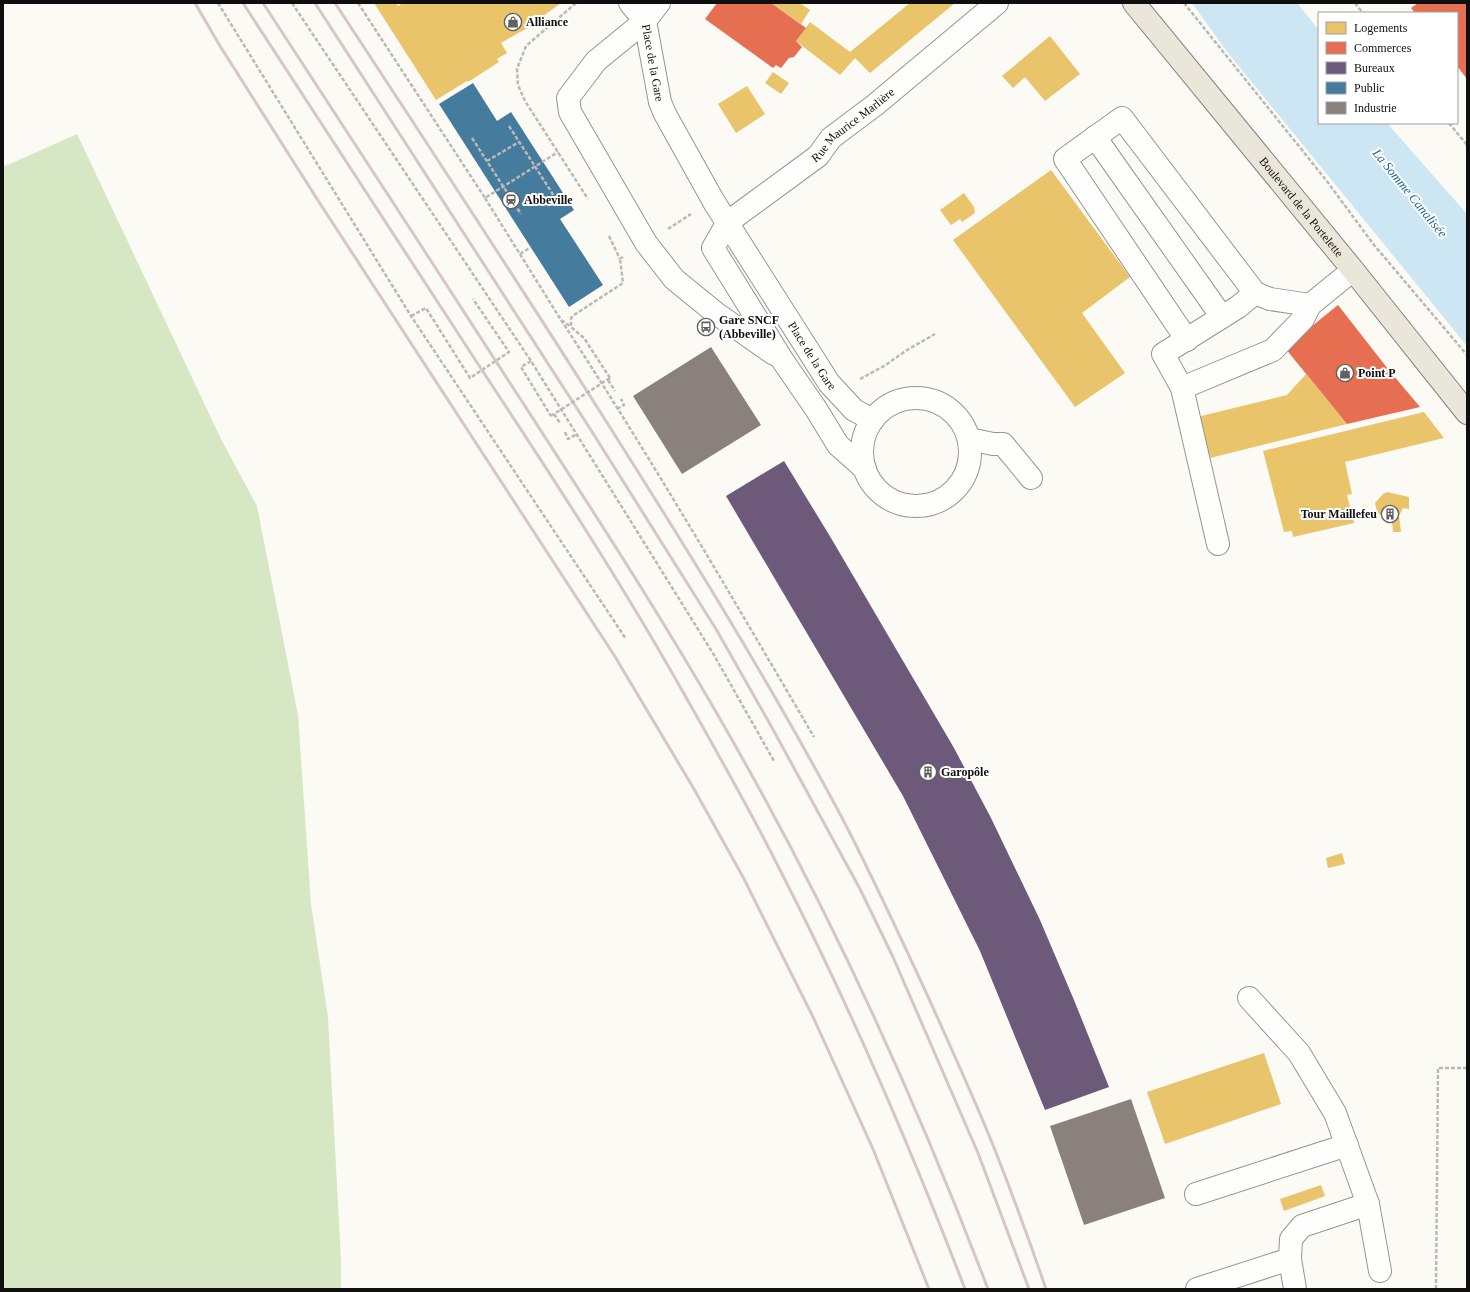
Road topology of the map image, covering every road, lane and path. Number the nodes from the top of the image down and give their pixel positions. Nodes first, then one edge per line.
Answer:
1 (218, 3) edge
2 (292, 3) edge
3 (358, 3) edge
4 (630, 3) edge
5 (659, 3) edge
6 (997, 3) edge
7 (1134, 3) edge
8 (1184, 3) edge
9 (1355, 3) edge
10 (1362, 12) edge
11 (645, 21) junction
12 (1450, 124) edge
13 (509, 126) dead end
14 (1095, 137) junction
15 (472, 138) dead end
16 (519, 142) junction
17 (1467, 146) edge
18 (558, 152) dead end
19 (487, 161) junction
20 (534, 166) junction
21 (503, 186) junction
22 (554, 196) dead end
23 (485, 198) junction
24 (522, 214) dead end
25 (728, 222) junction
26 (531, 248) dead end
27 (713, 248) joint
28 (520, 254) junction
29 (1353, 270) junction
30 (1255, 294) junction
31 (473, 299) dead end
32 (1310, 305) junction
33 (412, 316) junction
34 (1222, 317) junction
35 (561, 320) junction
36 (571, 326) dead end
37 (935, 334) dead end
38 (584, 338) dead end
39 (1187, 340) junction
40 (1467, 355) edge
41 (531, 360) junction
42 (783, 361) junction
43 (609, 379) junction
44 (1182, 388) junction
45 (614, 391) dead end
46 (838, 391) junction
47 (621, 399) dead end
48 (617, 409) junction
49 (1467, 413) edge
50 (553, 415) junction
51 (873, 420) junction
52 (560, 423) dead end
53 (565, 432) dead end
54 (577, 434) junction
55 (969, 439) junction
56 (865, 469) junction
57 (1031, 478) dead end
58 (1218, 544) dead end
59 (626, 639) dead end
60 (814, 738) dead end
61 (774, 761) dead end
62 (1249, 998) dead end
63 (1467, 1068) edge
64 (1347, 1145) junction
65 (1196, 1194) dead end
66 (1368, 1204) junction
67 (1290, 1259) junction
68 (1380, 1271) dead end
69 (1197, 1289) edge
70 (1295, 1289) edge
71 (1436, 1289) edge

1 - 33 path
2 - 41 path
3 - 23 path
4 - 11 street
5 - 11 street
6 - 25 street, Rue Maurice Marlière
7 - 29 main road, Boulevard de la Portelette
8 - 40 path
9 - 10 path
11 - 25 street, Place de la Gare
11 - 42 street, Place de la Gare
12 - 17 path
13 - 16 path
14 - 30 street
14 - 34 street
14 - 39 street
15 - 19 path
16 - 19 path
16 - 20 path
18 - 20 path
19 - 21 path
20 - 21 path
20 - 22 path
21 - 23 path
21 - 24 path
23 - 28 path
25 - 27 street, Rue Maurice Marlière
25 - 46 street, Place de la Gare
26 - 28 path
27 - 42 street, Place de la Gare
28 - 35 path
29 - 32 street
29 - 49 main road, Boulevard de la Portelette
30 - 32 street
30 - 34 street
31 - 33 path
32 - 44 street
33 - 59 path
34 - 39 street
35 - 36 path
35 - 48 path
37 - 46 path
38 - 43 path
39 - 44 street
41 - 50 path
41 - 54 path
42 - 56 street, Place de la Gare
43 - 45 path
43 - 50 path, bridge
44 - 58 street
46 - 51 street, Place de la Gare
47 - 48 path
48 - 60 path
50 - 52 path
51 - 55 street
51 - 56 street
53 - 54 path
54 - 61 path
55 - 56 street
55 - 57 street
62 - 64 street
63 - 71 path
64 - 65 street
64 - 66 street
66 - 67 street
66 - 68 street
67 - 69 street
67 - 70 street

